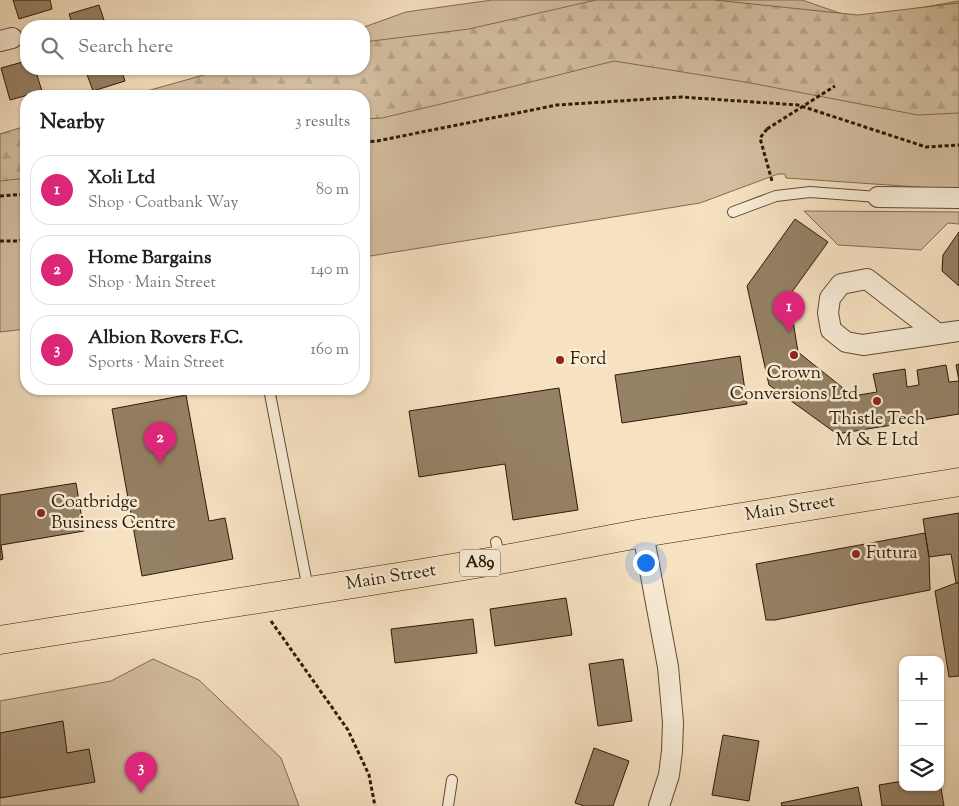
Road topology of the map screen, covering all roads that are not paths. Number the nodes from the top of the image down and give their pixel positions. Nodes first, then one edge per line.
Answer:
1 (878, 197) joint
2 (959, 198) edge
3 (734, 212) dead end
4 (959, 331) edge
5 (938, 334) junction
6 (271, 395) edge
7 (959, 482) edge
8 (642, 533) junction
9 (308, 591) junction
10 (0, 640) edge
11 (452, 780) dead end
12 (448, 806) edge
13 (659, 806) edge

1 - 2 street
1 - 3 lane
4 - 5 street
5 - 5 street
6 - 9 lane
7 - 8 main road, Main Street / A89
8 - 9 main road, Main Street / A89
8 - 13 street
9 - 10 main road, Main Street / A89
11 - 12 lane

